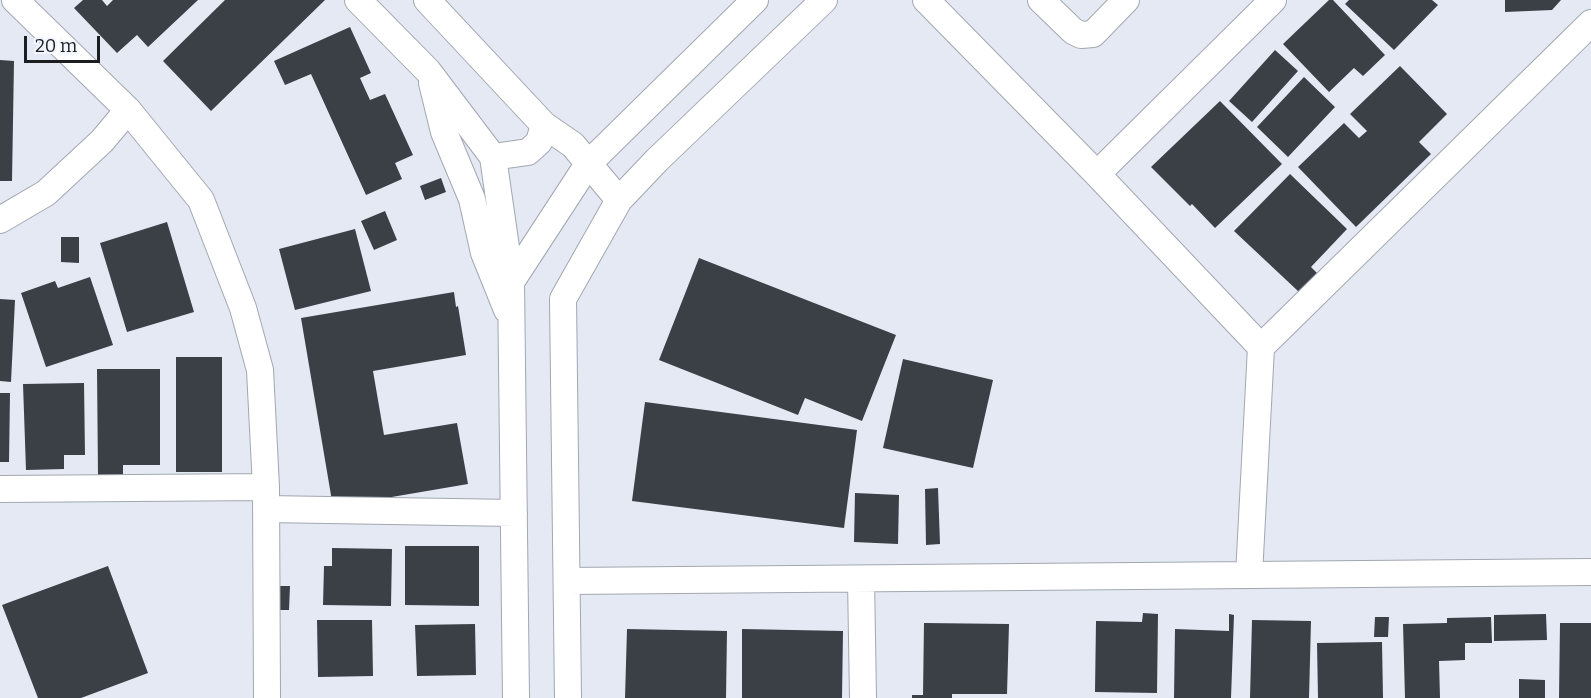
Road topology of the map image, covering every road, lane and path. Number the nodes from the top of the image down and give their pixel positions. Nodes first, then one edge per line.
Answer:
1 (15, 0) edge
2 (358, 0) edge
3 (427, 0) edge
4 (755, 0) edge
5 (824, 0) edge
6 (926, 0) edge
7 (1041, 0) edge
8 (1126, 0) edge
9 (1273, 0) edge
10 (1591, 23) edge
11 (428, 71) junction
12 (128, 110) junction
13 (544, 125) junction
14 (493, 156) junction
15 (588, 164) junction
16 (1097, 174) junction
17 (619, 200) junction
18 (0, 220) edge
19 (511, 282) junction
20 (512, 322) junction
21 (1261, 347) junction
22 (0, 489) edge
23 (266, 498) junction
24 (514, 513) junction
25 (1591, 572) edge
26 (1249, 575) junction
27 (861, 579) junction
28 (567, 581) junction
29 (267, 698) edge
30 (516, 698) edge
31 (568, 698) edge
32 (863, 698) edge

1 - 12 street
2 - 11 street
3 - 13 street
4 - 15 street
5 - 17 street
6 - 16 street
7 - 8 street
9 - 16 street
10 - 21 street
11 - 14 street
11 - 20 street
12 - 18 street
12 - 23 street
13 - 14 street
13 - 15 street
14 - 19 street
15 - 17 street
15 - 19 street
16 - 21 street
17 - 28 street
19 - 20 street
20 - 24 street
21 - 26 street
22 - 23 street
23 - 24 street
23 - 29 street
24 - 30 street
25 - 26 street
26 - 27 street
27 - 28 street
27 - 32 street
28 - 31 street

